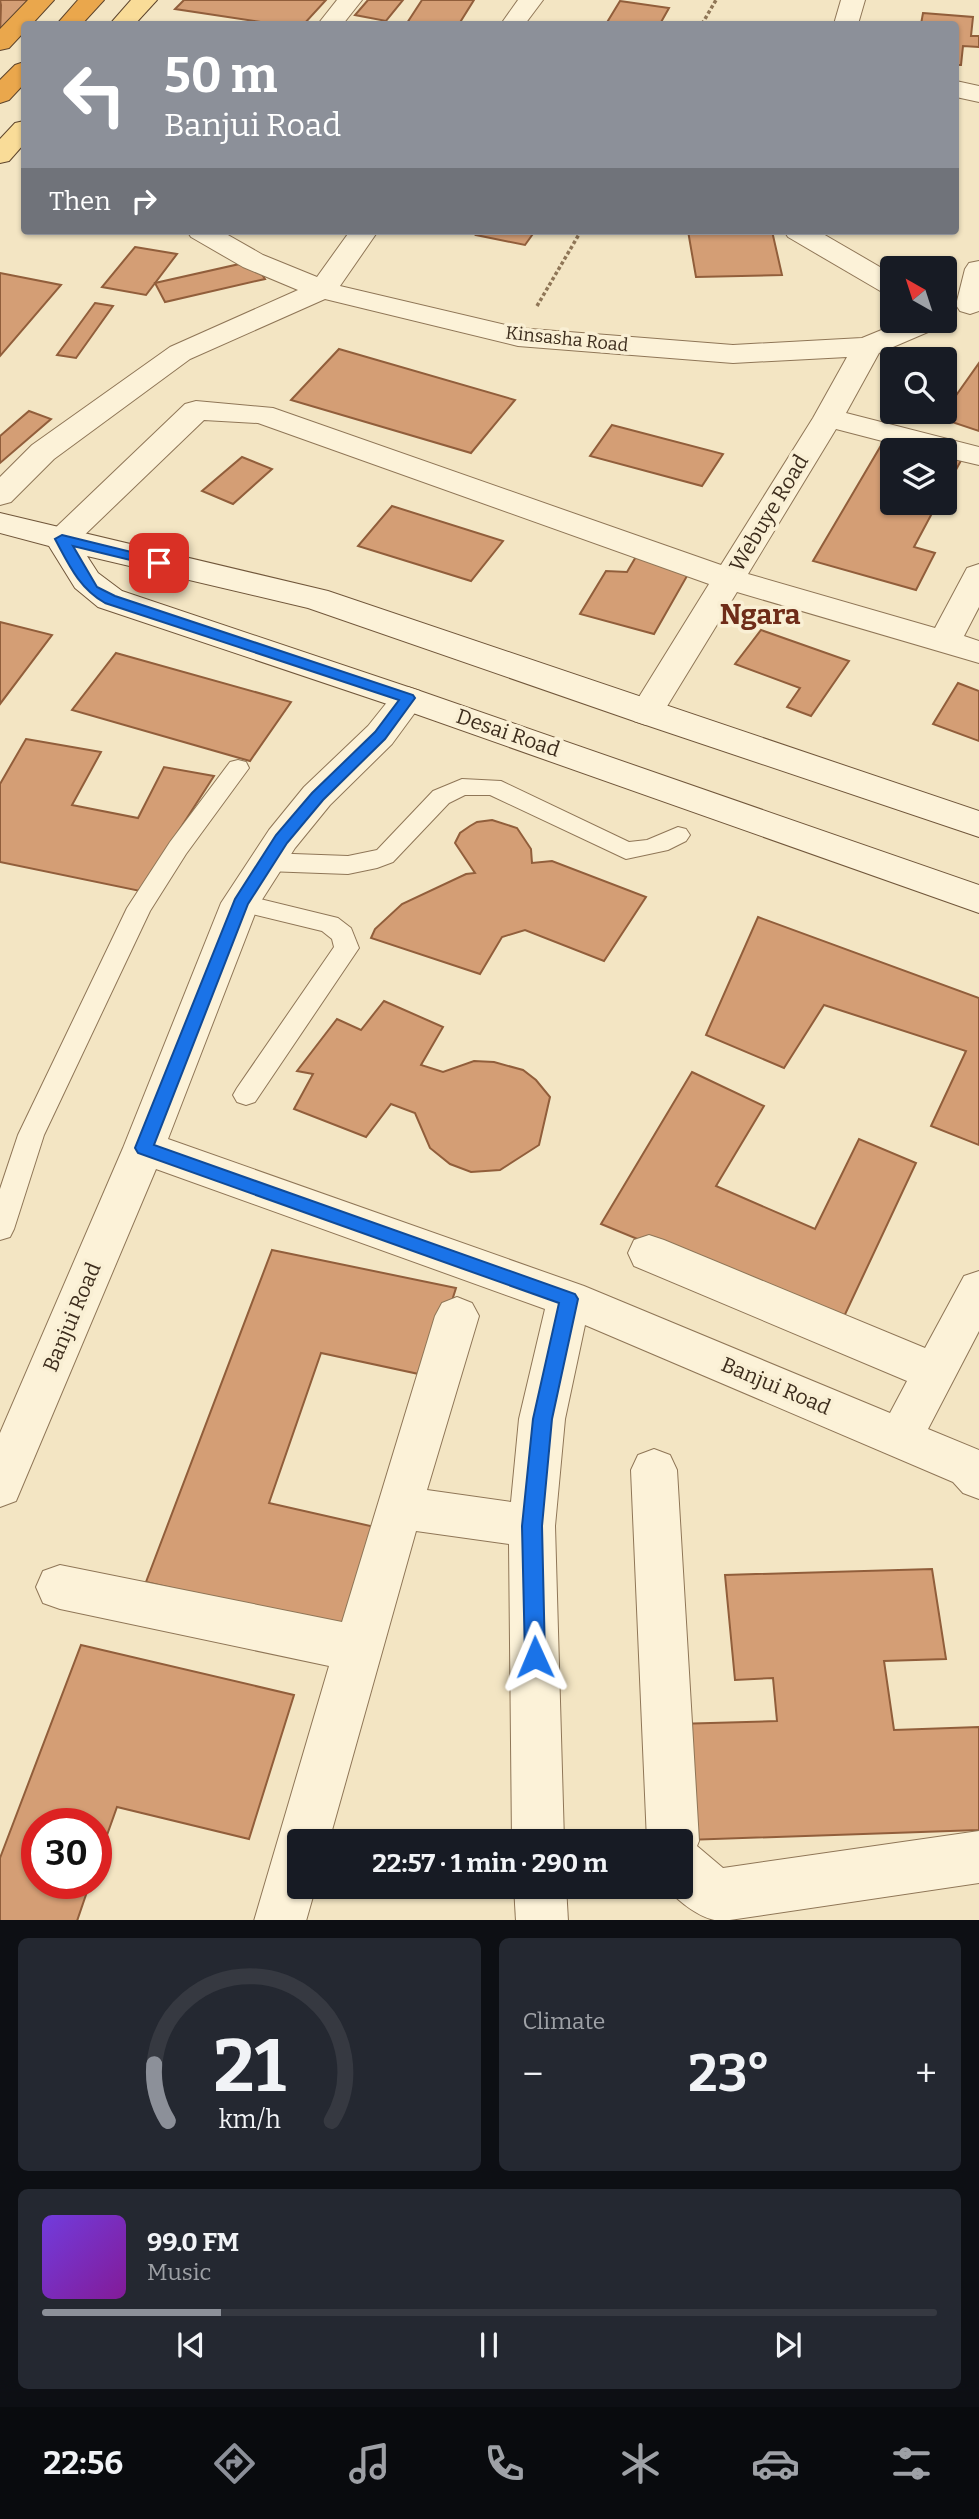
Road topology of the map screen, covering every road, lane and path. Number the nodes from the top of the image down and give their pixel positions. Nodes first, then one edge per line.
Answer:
1 (42, 0) edge
2 (92, 0) edge
3 (145, 0) edge
4 (350, 0) edge
5 (531, 0) edge
6 (716, 0) edge
7 (853, 0) edge
8 (21, 21) edge
9 (72, 21) edge
10 (125, 21) edge
11 (332, 21) edge
12 (515, 21) edge
13 (704, 21) edge
14 (847, 21) edge
15 (21, 22) edge
16 (0, 43) edge
17 (21, 73) edge
18 (959, 90) edge
19 (979, 94) edge
20 (0, 95) edge
21 (21, 132) edge
22 (0, 155) edge
23 (208, 235) edge
24 (361, 235) edge
25 (579, 235) edge
26 (805, 235) edge
27 (979, 269) edge
28 (880, 279) edge
29 (322, 290) junction
30 (964, 313) edge
31 (901, 333) edge
32 (518, 337) junction
33 (867, 347) junction
34 (828, 418) junction
35 (979, 456) edge
36 (0, 495) edge
37 (0, 523) edge
38 (62, 539) junction
39 (979, 575) edge
40 (729, 579) junction
41 (944, 642) junction
42 (979, 652) edge
43 (408, 698) junction
44 (646, 713) junction
45 (238, 768) dead end
46 (979, 824) edge
47 (678, 835) dead end
48 (266, 862) junction
49 (979, 899) edge
50 (240, 903) junction
51 (246, 1095) dead end
52 (144, 1148) junction
53 (0, 1229) edge
54 (649, 1253) dead end
55 (979, 1289) edge
56 (569, 1299) junction
57 (457, 1317) dead end
58 (934, 1372) junction
59 (900, 1438) junction
60 (976, 1465) edge
61 (654, 1470) dead end
62 (0, 1486) edge
63 (399, 1507) junction
64 (532, 1526) junction
65 (60, 1587) dead end
66 (359, 1649) junction
67 (306, 1829) edge
68 (538, 1829) edge
69 (672, 1829) edge
70 (979, 1857) edge
71 (693, 1879) edge
72 (287, 1895) edge
73 (541, 1899) edge
74 (280, 1920) edge
75 (542, 1920) edge

1 - 8 highway
2 - 9 highway
3 - 10 main road
4 - 11 street
5 - 12 street
6 - 13 path
7 - 14 street
15 - 16 highway
17 - 20 highway
18 - 19 street
21 - 22 main road
23 - 29 street, Kinsasha Road
24 - 29 street
25 - 32 path
26 - 28 street
27 - 30 street
29 - 32 street, Kinsasha Road
29 - 36 street
31 - 33 street, Kinsasha Road
32 - 33 street, Kinsasha Road
33 - 34 street, Webuye Road
34 - 35 street
34 - 40 street, Webuye Road
37 - 38 street
38 - 40 street
38 - 43 street, Desai Road
38 - 44 street
39 - 41 street
40 - 41 street
40 - 44 street, Webuye Road
41 - 42 street
43 - 48 street, Banjui Road
43 - 49 street, Desai Road
44 - 46 street
45 - 53 lane
47 - 48 lane
48 - 50 street, Banjui Road
50 - 51 lane
50 - 52 street, Banjui Road
52 - 56 street, Banjui Road
52 - 62 street, Banjui Road
54 - 58 street
55 - 58 street
56 - 59 street, Banjui Road
56 - 64 street
57 - 63 street
58 - 59 street
59 - 60 street, Banjui Road
61 - 69 street
63 - 64 street
63 - 66 street
64 - 68 street
65 - 66 street
66 - 67 street
70 - 71 street
72 - 74 street
73 - 75 street

